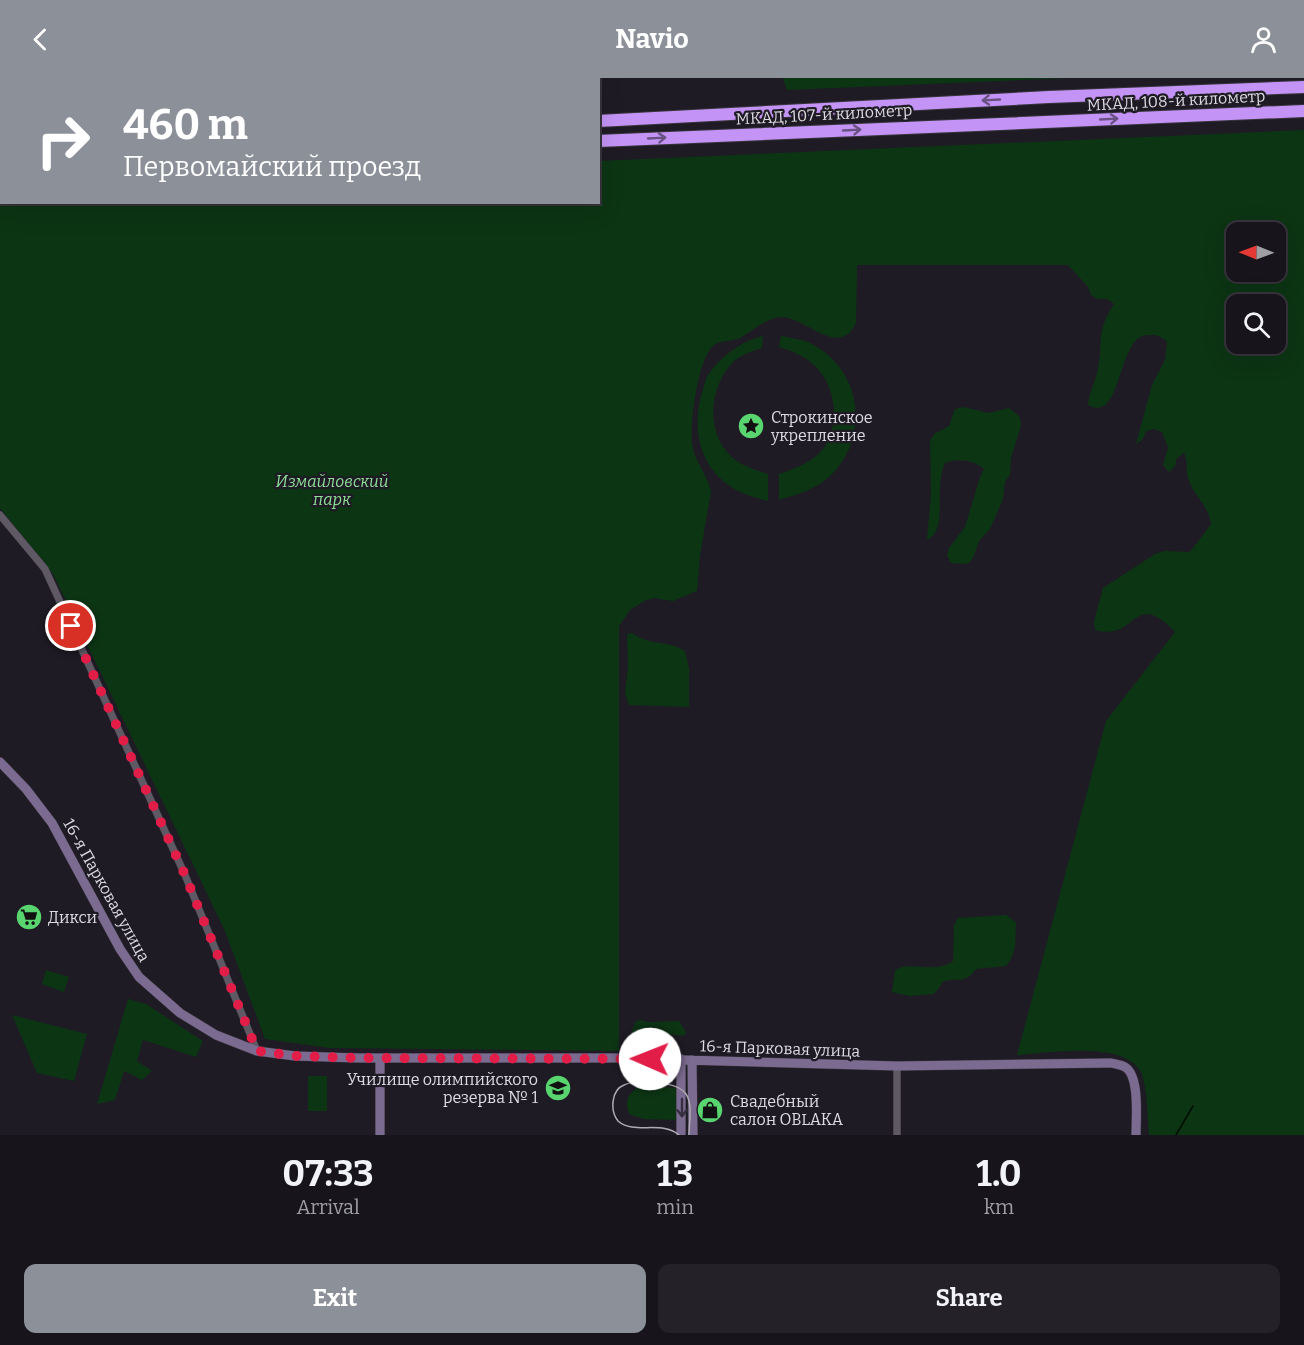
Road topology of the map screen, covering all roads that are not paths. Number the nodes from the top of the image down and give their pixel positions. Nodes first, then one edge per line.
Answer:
1 (1304, 87) edge
2 (1049, 97) joint
3 (1304, 111) edge
4 (600, 121) edge
5 (1050, 122) joint
6 (600, 141) edge
7 (0, 515) edge
8 (0, 762) edge
9 (257, 1051) junction
10 (380, 1058) junction
11 (681, 1059) junction
12 (692, 1060) junction
13 (897, 1066) junction
14 (380, 1135) edge
15 (681, 1135) edge
16 (693, 1135) edge
17 (897, 1135) edge
18 (1136, 1135) edge

1 - 2 highway, МКАД, 108-й километр
2 -> 4 highway, МКАД, 107-й километр
5 -> 3 highway, МКАД, 108-й километр
6 -> 5 highway, МКАД, 107-й километр
7 - 9 street
8 - 9 main road, 16-я Парковая улица
9 - 10 main road, 16-я Парковая улица
10 - 11 main road, 16-я Парковая улица
10 - 14 main road
11 - 12 main road, 16-я Парковая улица
11 -> 15 main road
12 - 13 main road, 16-я Парковая улица
12 - 16 main road
13 - 17 street
13 - 18 main road, 16-я Парковая улица

